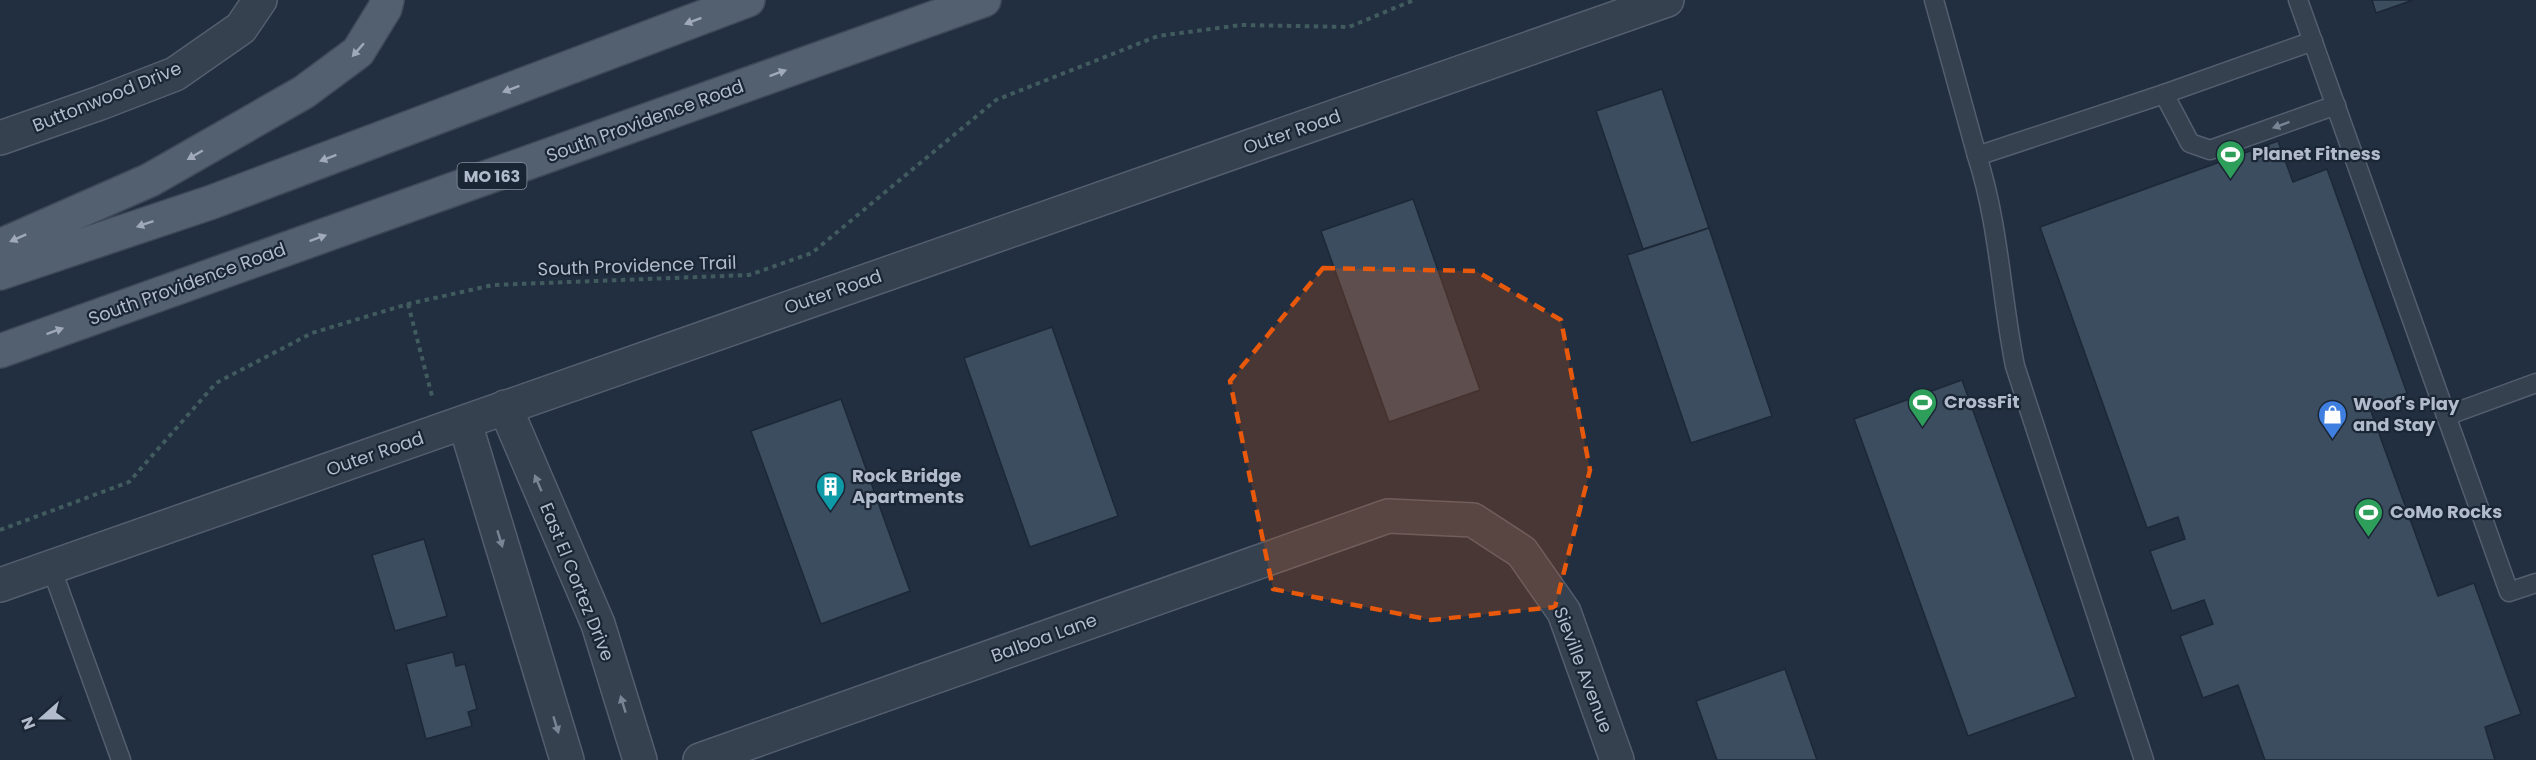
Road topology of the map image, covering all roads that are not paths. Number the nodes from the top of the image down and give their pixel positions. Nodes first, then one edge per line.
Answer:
1 (260, 0) edge
2 (387, 0) edge
3 (748, 0) edge
4 (984, 0) edge
5 (1667, 0) edge
6 (1934, 0) edge
7 (2298, 0) edge
8 (2313, 41) junction
9 (2164, 94) junction
10 (2336, 105) junction
11 (0, 138) edge
12 (1977, 156) junction
13 (0, 246) edge
14 (0, 273) edge
15 (0, 351) edge
16 (2536, 383) edge
17 (505, 407) junction
18 (2446, 416) junction
19 (465, 423) junction
20 (1388, 516) joint
21 (51, 567) junction
22 (2536, 583) edge
23 (0, 585) edge
24 (121, 760) edge
25 (567, 760) edge
26 (640, 760) edge
27 (700, 760) edge
28 (1617, 760) edge
29 (2144, 760) edge

1 - 11 street, Buttonwood Drive
2 -> 13 main road
3 -> 14 main road
15 -> 4 main road, South Providence Road / MO 163
5 - 17 street, Outer Road
6 - 12 lane
7 - 8 lane
8 - 9 lane
8 - 10 lane
10 -> 9 lane
9 - 12 lane
10 - 18 lane
12 - 29 lane
16 - 18 lane
17 - 19 street, Outer Road
26 -> 17 street, East El Cortez Drive
18 - 22 lane
19 - 21 street, Outer Road
19 -> 25 street
20 - 27 street, Balboa Lane
20 - 28 street, Sieville Avenue
21 - 23 street, Outer Road
21 - 24 lane

